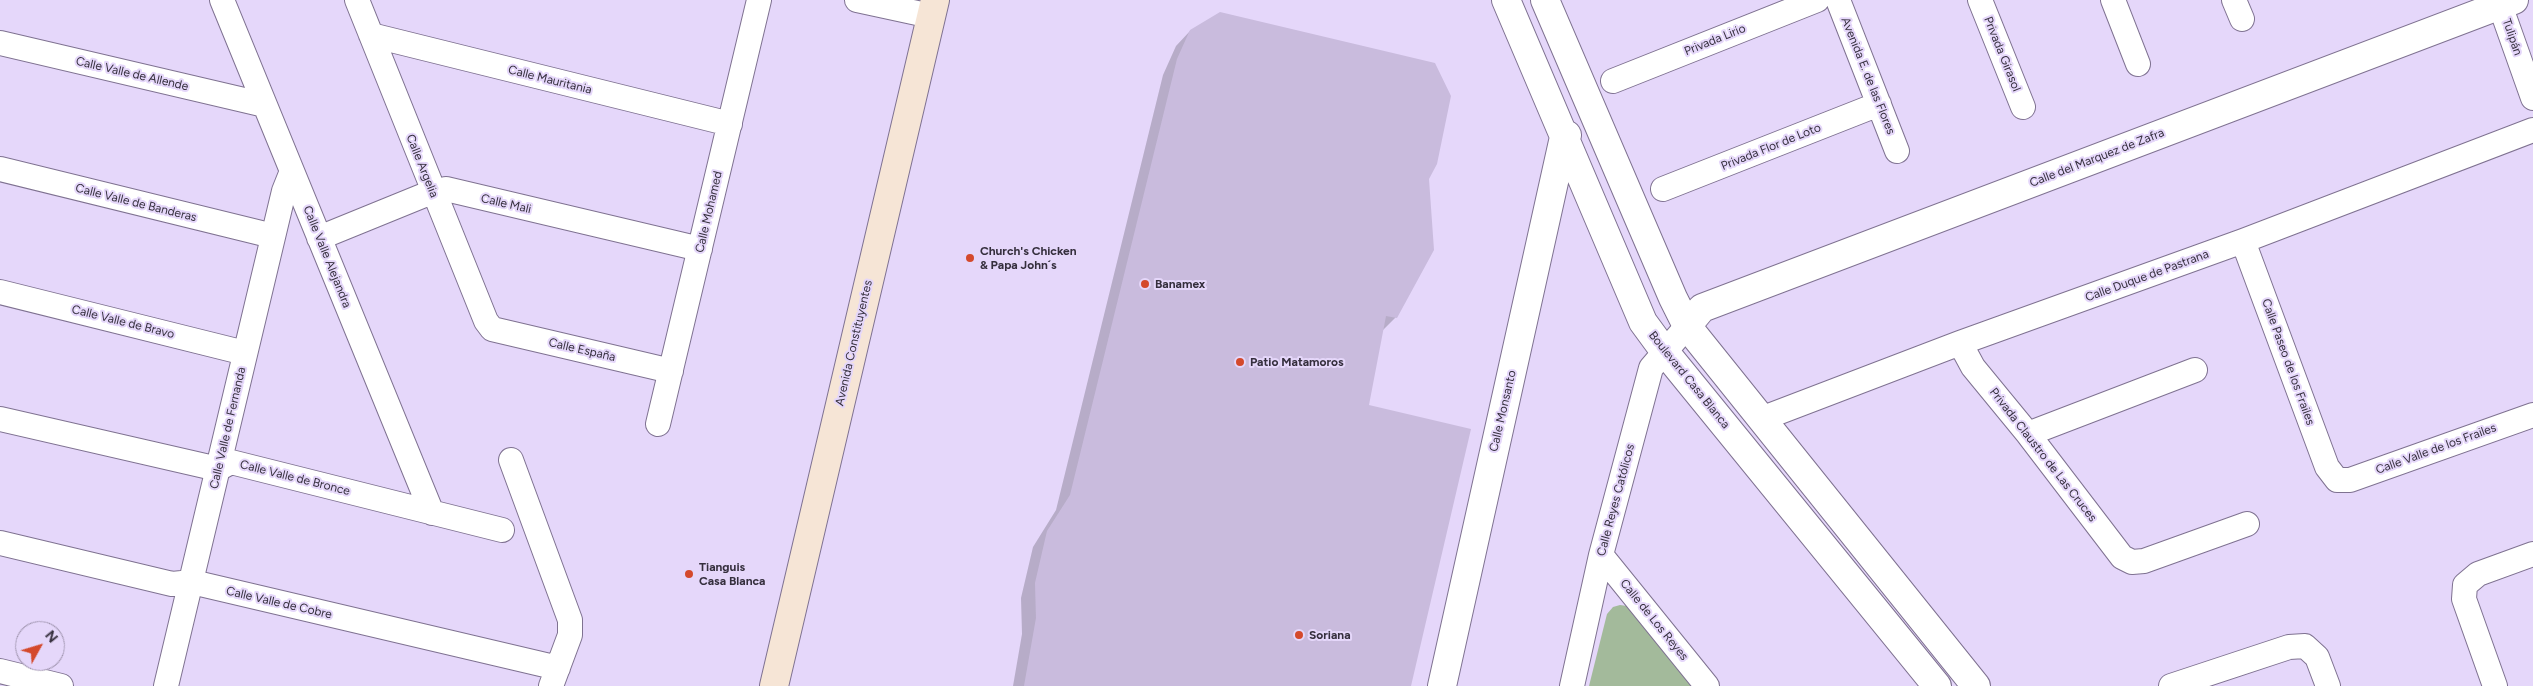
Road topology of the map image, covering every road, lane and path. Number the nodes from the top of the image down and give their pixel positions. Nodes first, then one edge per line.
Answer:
1 (222, 0) edge
2 (357, 0) edge
3 (759, 0) edge
4 (857, 0) edge
5 (1506, 0) edge
6 (1545, 0) edge
7 (1817, 0) edge
8 (1838, 0) edge
9 (1980, 0) edge
10 (2113, 0) edge
11 (2507, 2) edge
12 (933, 8) edge
13 (371, 35) junction
14 (0, 43) edge
15 (2138, 64) dead end
16 (1613, 81) dead end
17 (2533, 98) edge
18 (1879, 104) junction
19 (264, 105) junction
20 (2023, 107) dead end
21 (1597, 121) junction
22 (730, 124) junction
23 (2533, 130) edge
24 (1564, 137) junction
25 (1898, 151) dead end
26 (0, 169) edge
27 (292, 171) junction
28 (1664, 189) dead end
29 (432, 192) junction
30 (273, 236) junction
31 (319, 238) junction
32 (2243, 241) junction
33 (700, 250) junction
34 (0, 292) edge
35 (1687, 326) junction
36 (492, 329) joint
37 (1960, 343) junction
38 (1665, 352) junction
39 (245, 353) junction
40 (2195, 370) dead end
41 (671, 371) junction
42 (2533, 415) edge
43 (0, 418) edge
44 (1761, 419) junction
45 (658, 424) dead end
46 (2028, 434) junction
47 (511, 460) dead end
48 (218, 469) junction
49 (1806, 474) junction
50 (2337, 480) joint
51 (1781, 493) junction
52 (432, 513) junction
53 (2247, 524) dead end
54 (502, 530) dead end
55 (0, 543) edge
56 (2533, 554) edge
57 (1601, 555) junction
58 (192, 582) junction
59 (0, 671) edge
60 (554, 677) edge
61 (61, 686) edge
62 (166, 686) edge
63 (774, 686) edge
64 (1442, 686) edge
65 (1572, 686) edge
66 (1707, 686) edge
67 (1937, 686) edge
68 (1976, 686) edge
69 (2171, 686) edge
70 (2328, 686) edge
71 (2496, 686) edge

1 - 19 street, Calle Valle Alejandra
2 - 13 street, Calle Argelia
3 - 22 street, Calle Mohamed
4 - 12 street
5 - 24 street, Boulevard Casa Blanca
6 - 21 street
7 - 16 street, Privada Lirio
8 - 18 street, Avenida E. de las Flores
9 - 20 street, Privada Girasol
10 - 15 street
11 - 17 street, Tulipán
11 - 35 street, Calle del Marquez de Zafra
12 - 63 main road, Avenida Constituyentes
13 - 22 street, Calle Mauritania
13 - 29 street, Calle Argelia
14 - 19 street, Calle Valle de Allende
18 - 25 street, Avenida E. de las Flores
18 - 28 street, Privada Flor de Loto
19 - 27 street, Calle Valle Alejandra
21 - 24 street
21 - 35 street
22 - 33 street, Calle Mohamed
23 - 32 street, Calle Duque de Pastrana
24 - 38 street, Boulevard Casa Blanca
24 - 64 street, Calle Monsanto
26 - 30 street, Calle Valle de Banderas
27 - 30 street, Calle Valle de Fernanda
27 - 31 street, Calle Valle Alejandra
29 - 31 street, Calle Mali
29 - 33 street, Calle Mali
29 - 36 street, Calle Argelia
30 - 39 street, Calle Valle de Fernanda
31 - 52 street, Calle Valle Alejandra
32 - 37 street, Calle Duque de Pastrana
32 - 50 street, Calle Paseo de los Frailes
33 - 41 street, Calle Mohamed
34 - 39 street, Calle Valle de Bravo
35 - 38 street, Calle Reyes Católicos
35 - 44 street
36 - 41 street, Calle España
37 - 44 street, Calle Duque de Pastrana
37 - 46 street, Privada Claustro de Las Cruces
38 - 51 street, Boulevard Casa Blanca
38 - 57 street, Calle Reyes Católicos
39 - 48 street, Calle Valle de Fernanda
40 - 46 street
41 - 45 street, Calle Mohamed
42 - 50 street, Calle Valle de los Frailes
43 - 48 street, Calle Valle de Bronce
44 - 49 street
46 - 53 street, Privada Claustro de Las Cruces
47 - 60 street
48 - 52 street, Calle Valle de Bronce
48 - 58 street, Calle Valle de Fernanda
49 - 51 street
49 - 68 street
51 - 67 street, Boulevard Casa Blanca
52 - 54 street, Calle Valle de Bronce
55 - 58 street, Calle Valle de Cobre
56 - 71 street
57 - 65 street, Calle Reyes Católicos
57 - 66 street, Calle de Los Reyes
58 - 60 street, Calle Valle de Cobre
58 - 62 street, Calle Valle de Fernanda
59 - 61 street
69 - 70 street

